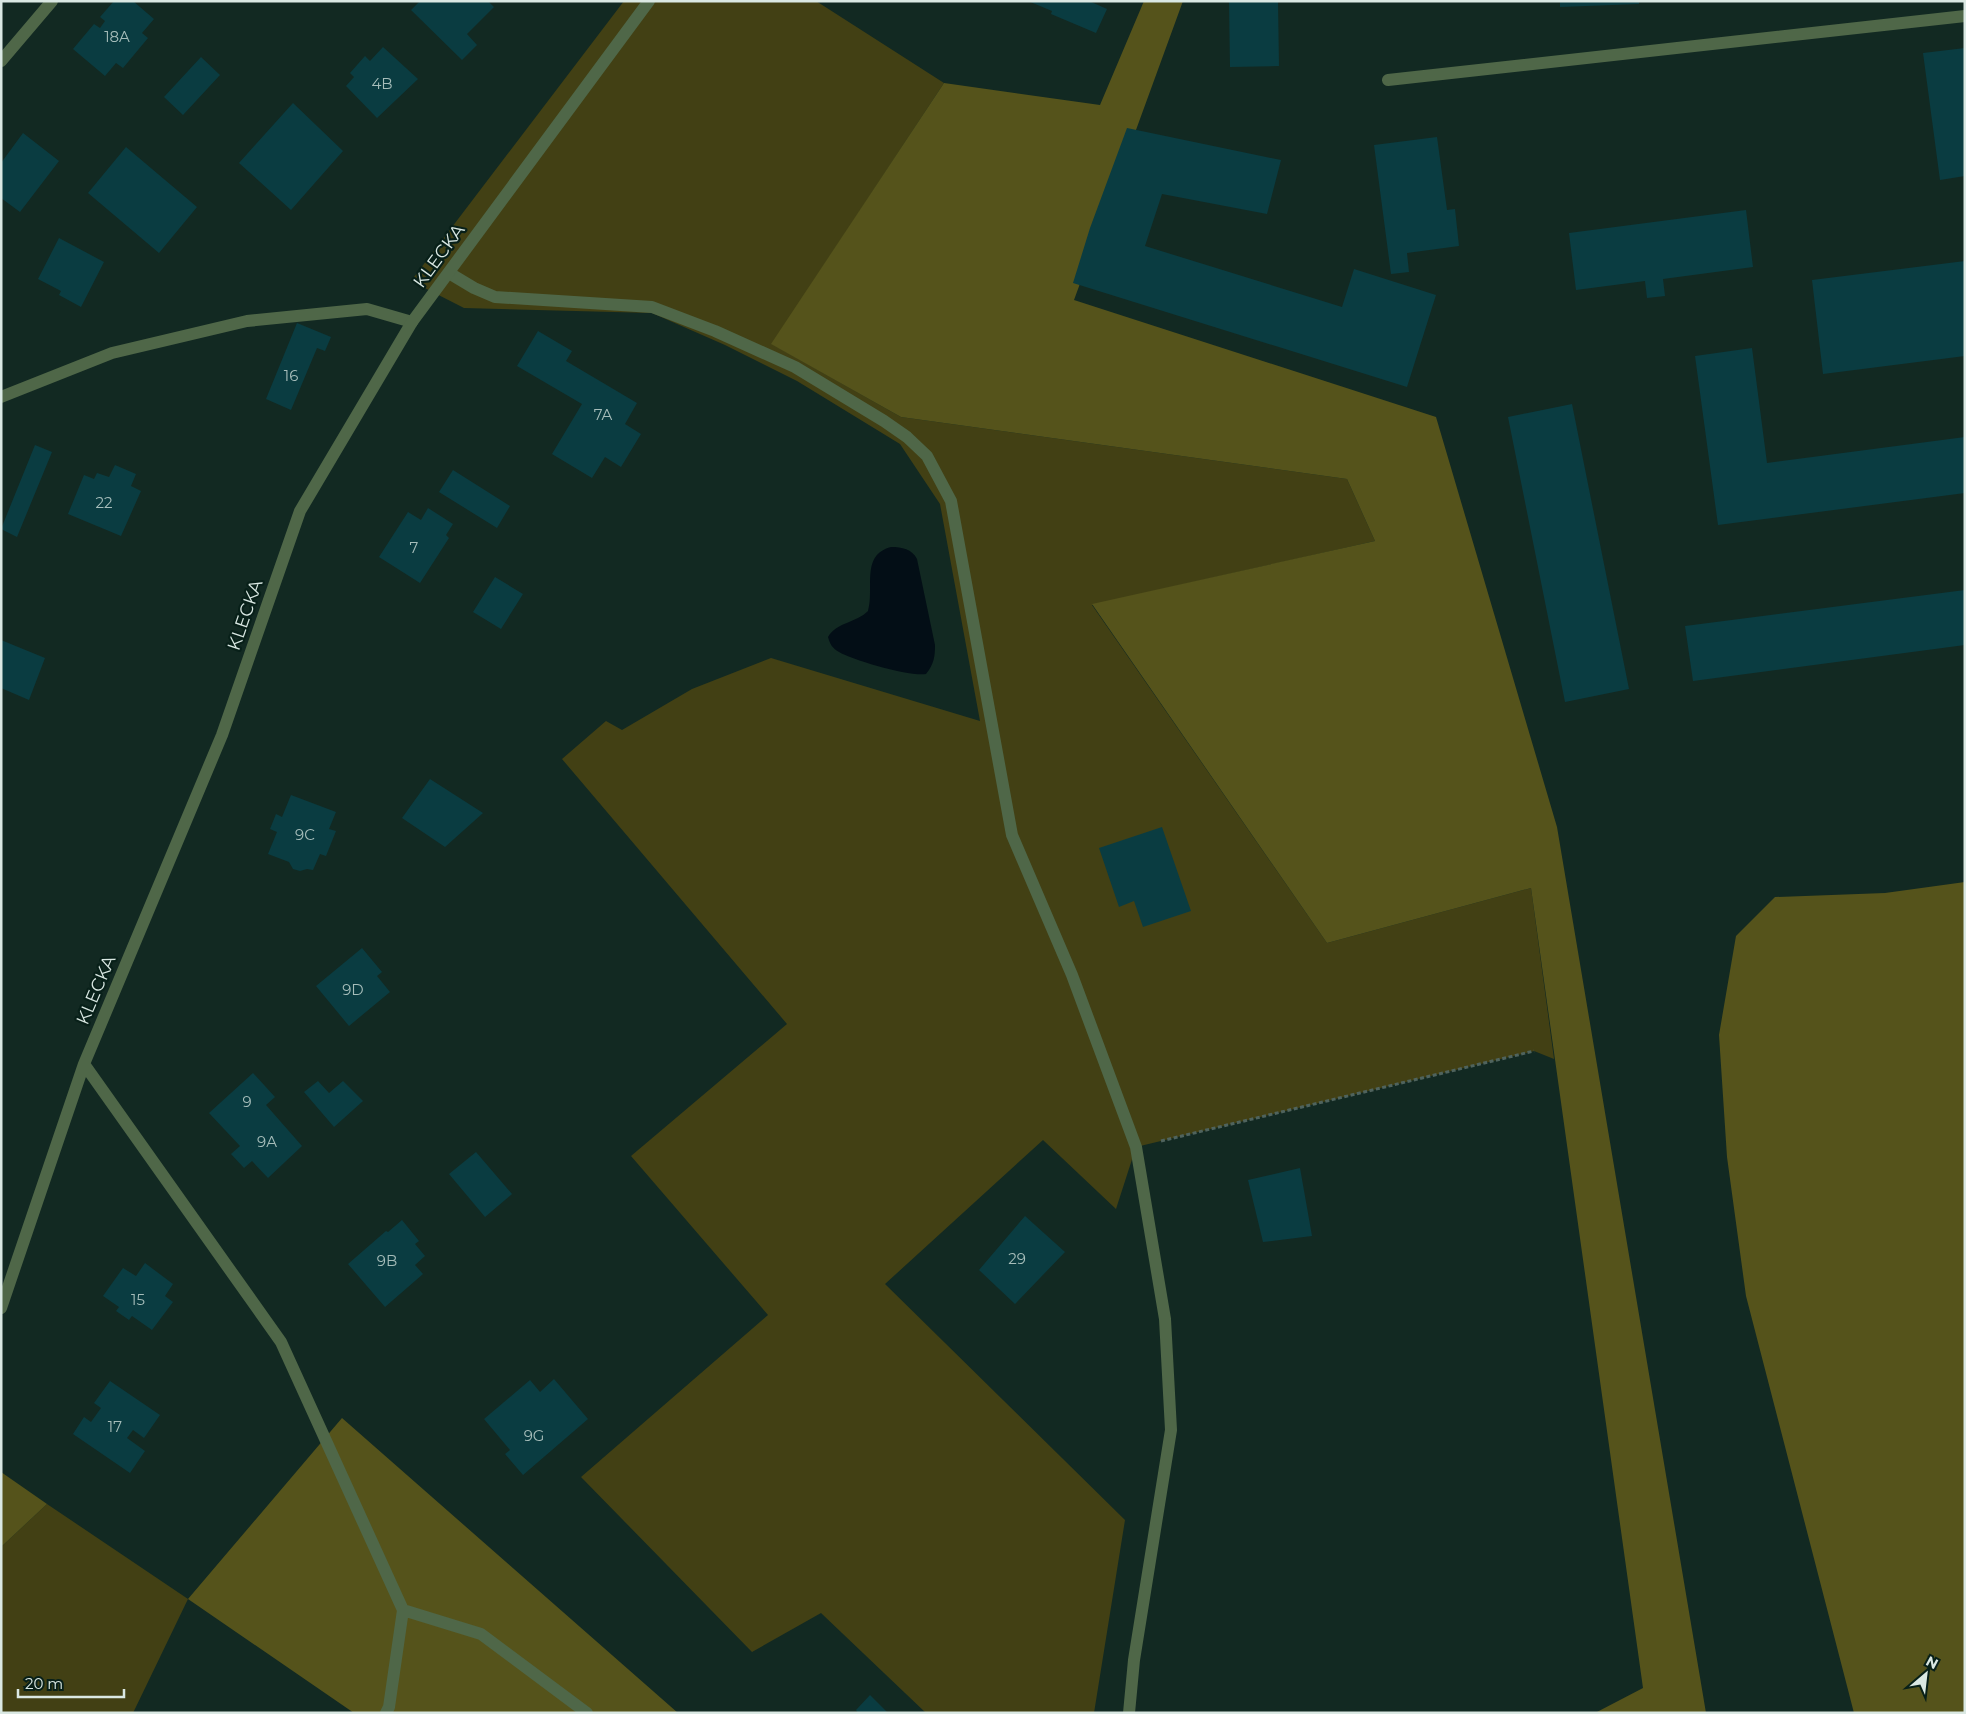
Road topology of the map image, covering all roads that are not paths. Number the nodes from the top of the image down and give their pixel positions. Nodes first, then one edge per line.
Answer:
1 (52, 1) edge
2 (649, 1) edge
3 (1965, 16) edge
4 (1, 60) edge
5 (1388, 80) dead end
6 (449, 273) junction
7 (412, 322) junction
8 (1, 397) edge
9 (84, 1064) junction
10 (1, 1308) edge
11 (402, 1610) junction
12 (386, 1713) edge
13 (587, 1713) edge
14 (1129, 1713) edge

1 - 4 street
2 - 6 street, KLECKA
3 - 5 street
6 - 7 street, KLECKA
6 - 14 street
7 - 8 street
7 - 9 street, KLECKA
9 - 10 street, KLECKA
9 - 11 street
11 - 12 street
11 - 13 street

